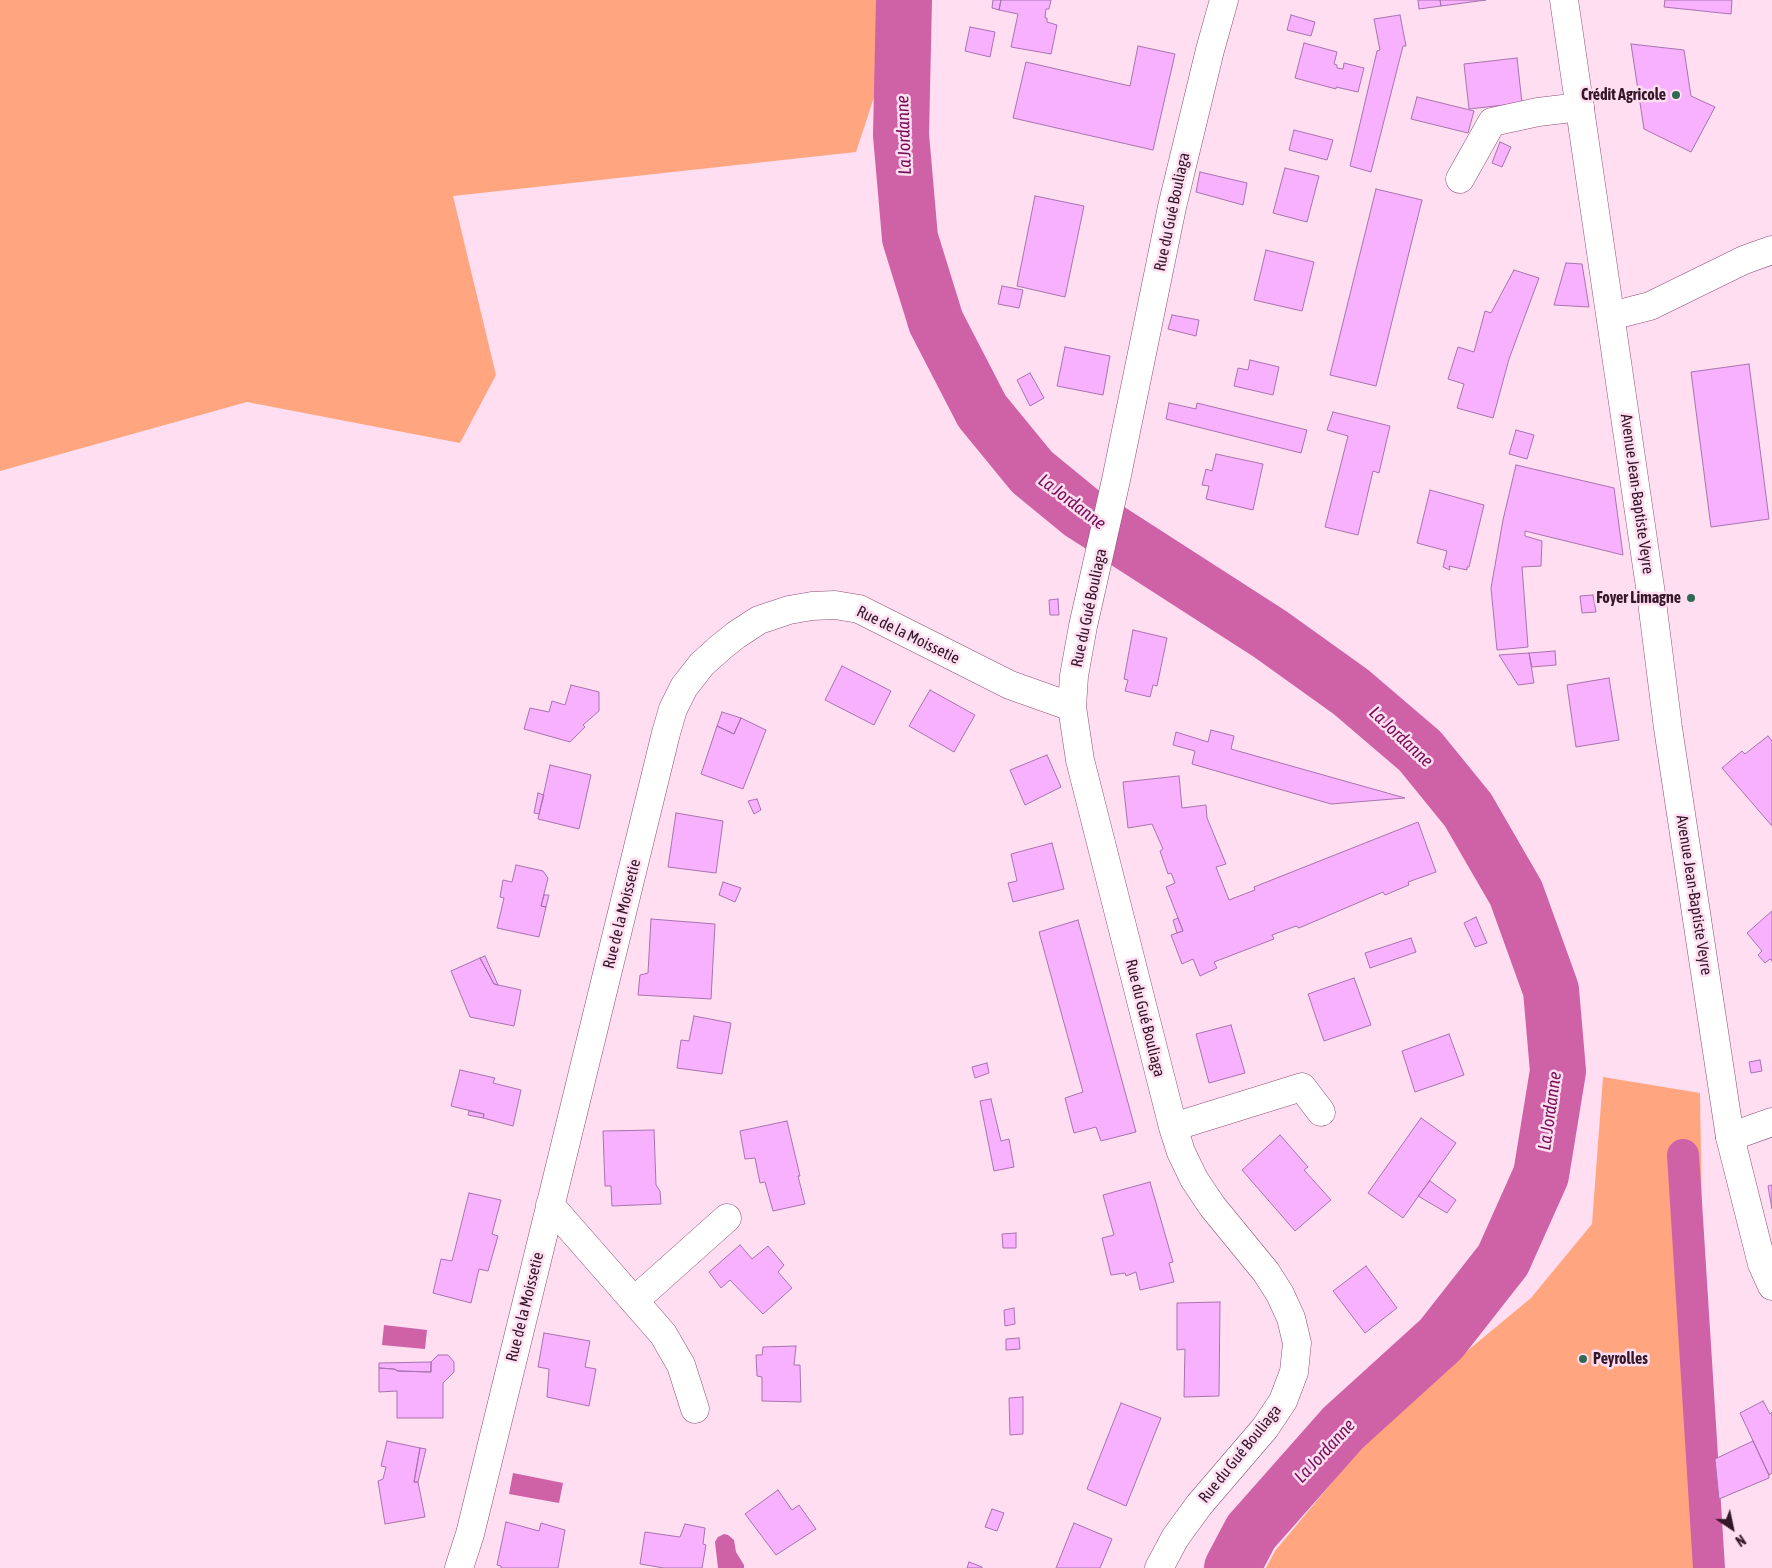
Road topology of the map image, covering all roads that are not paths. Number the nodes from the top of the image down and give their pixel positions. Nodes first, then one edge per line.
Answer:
1 (1224, 0) edge
2 (1564, 0) edge
3 (1580, 107) junction
4 (1460, 179) dead end
5 (1772, 250) edge
6 (1611, 316) junction
7 (1072, 707) junction
8 (1321, 1112) dead end
9 (1772, 1122) edge
10 (1173, 1127) junction
11 (1730, 1137) junction
12 (550, 1205) junction
13 (727, 1218) dead end
14 (1772, 1286) edge
15 (634, 1301) junction
16 (695, 1409) dead end
17 (459, 1568) edge
18 (1159, 1568) edge

1 - 7 street, Rue du Gué Bouliaga
2 - 3 street, Avenue Jean-Baptiste Veyre
3 - 4 street
3 - 6 street, Avenue Jean-Baptiste Veyre
5 - 6 street
6 - 11 street, Avenue Jean-Baptiste Veyre
7 - 10 street, Rue du Gué Bouliaga
7 - 12 street, Rue de la Moissetie
8 - 10 street
9 - 11 street
10 - 18 street, Rue du Gué Bouliaga
11 - 14 street, Avenue Jean-Baptiste Veyre
12 - 15 street
12 - 17 street, Rue de la Moissetie
13 - 15 street
15 - 16 street

